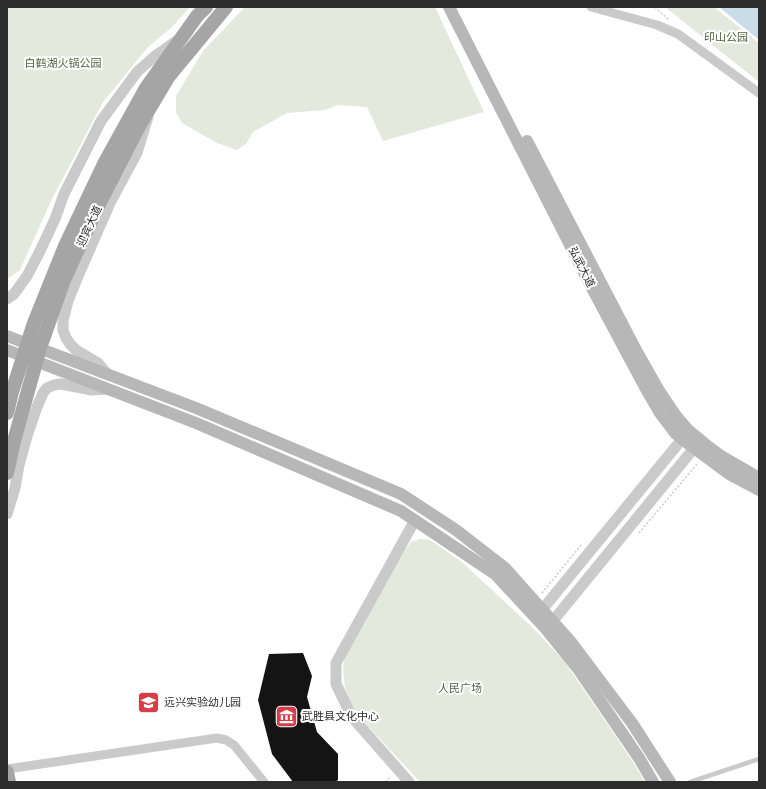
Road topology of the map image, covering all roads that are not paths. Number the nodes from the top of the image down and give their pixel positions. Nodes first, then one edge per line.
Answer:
1 (206, 7) edge
2 (226, 7) edge
3 (449, 7) edge
4 (457, 7) edge
5 (591, 7) edge
6 (182, 38) junction
7 (759, 93) edge
8 (152, 104) junction
9 (7, 299) edge
10 (7, 336) edge
11 (7, 350) edge
12 (108, 375) junction
13 (109, 389) junction
14 (7, 413) edge
15 (686, 435) junction
16 (697, 444) junction
17 (7, 473) edge
18 (759, 478) edge
19 (759, 490) edge
20 (7, 514) edge
21 (415, 520) junction
22 (538, 614) junction
23 (549, 625) junction
24 (759, 759) edge
25 (7, 771) edge
26 (407, 781) edge
27 (9, 782) edge
28 (264, 782) edge
29 (653, 782) edge
30 (670, 782) edge
31 (690, 782) edge

1 - 6 main road, 迎宾大道
2 - 8 main road, 迎宾大道
3 - 15 main road, 弘武大道
4 - 15 main road, 弘武大道
5 - 7 street
6 - 9 street
6 - 14 main road, 迎宾大道
8 - 12 street
8 - 17 main road, 迎宾大道
10 - 12 main road
11 - 13 main road
12 - 22 main road
13 - 20 street
13 - 21 main road
15 - 16 main road, 弘武大道
15 - 22 street
16 - 18 main road, 弘武大道
16 - 19 main road, 弘武大道
16 - 23 street
21 - 22 main road
21 - 26 street
22 - 23 main road
23 - 29 main road
23 - 30 main road
24 - 31 lane
25 - 27 main road
25 - 28 street

